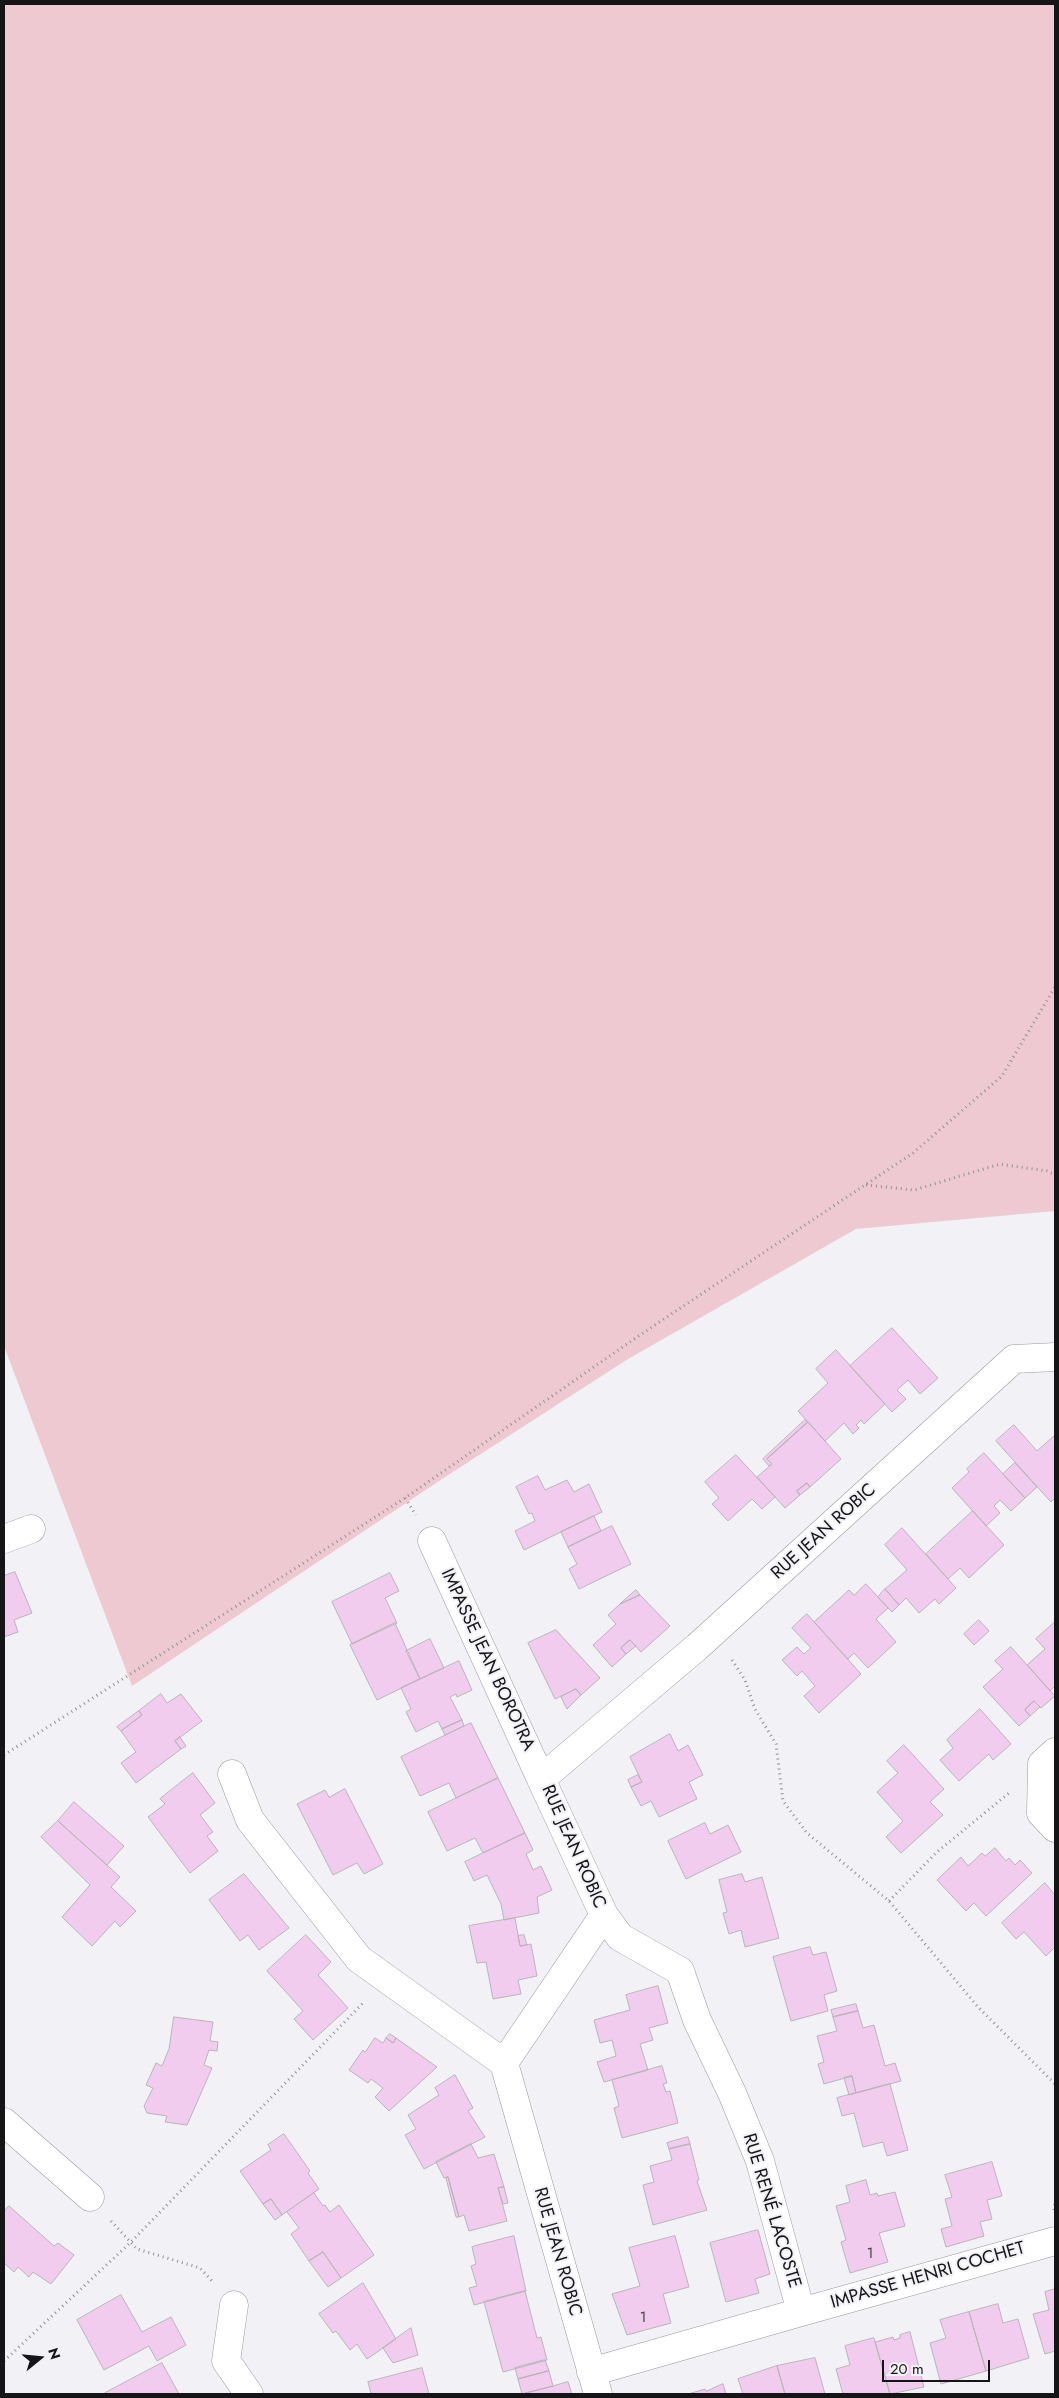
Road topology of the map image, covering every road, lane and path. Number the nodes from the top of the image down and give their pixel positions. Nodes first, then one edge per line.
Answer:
1 (1055, 987) edge
2 (1055, 1175) edge
3 (865, 1185) junction
4 (1055, 1357) edge
5 (31, 1529) dead end
6 (4, 1539) edge
7 (432, 1541) dead end
8 (697, 1647) junction
9 (4, 1755) edge
10 (1049, 1758) edge
11 (232, 1774) dead end
12 (541, 1779) junction
13 (1055, 1828) edge
14 (889, 1901) junction
15 (604, 1915) junction
16 (387, 1979) junction
17 (504, 2063) junction
18 (1055, 2084) edge
19 (4, 2122) edge
20 (90, 2197) joint
21 (1055, 2241) edge
22 (131, 2242) junction
23 (234, 2305) joint
24 (801, 2312) junction
25 (4, 2361) edge
26 (594, 2383) edge
27 (249, 2394) edge

1 - 3 path
2 - 3 path
3 - 9 path
4 - 8 street, RUE JEAN ROBIC
5 - 6 street
7 - 12 street, IMPASSE JEAN BOROTRA
8 - 12 street, RUE JEAN ROBIC
8 - 14 path
10 - 13 street
10 - 14 path
11 - 16 street
12 - 15 street, RUE JEAN ROBIC
14 - 18 path
15 - 17 street, RUE JEAN ROBIC
15 - 24 street, RUE RENÉ LACOSTE
16 - 17 street
16 - 22 path
17 - 26 street, RUE JEAN ROBIC
19 - 20 street
20 - 22 path
21 - 24 street, IMPASSE HENRI COCHET
22 - 23 path
22 - 25 path
23 - 27 street
24 - 26 street, RUE RENÉ LACOSTE

